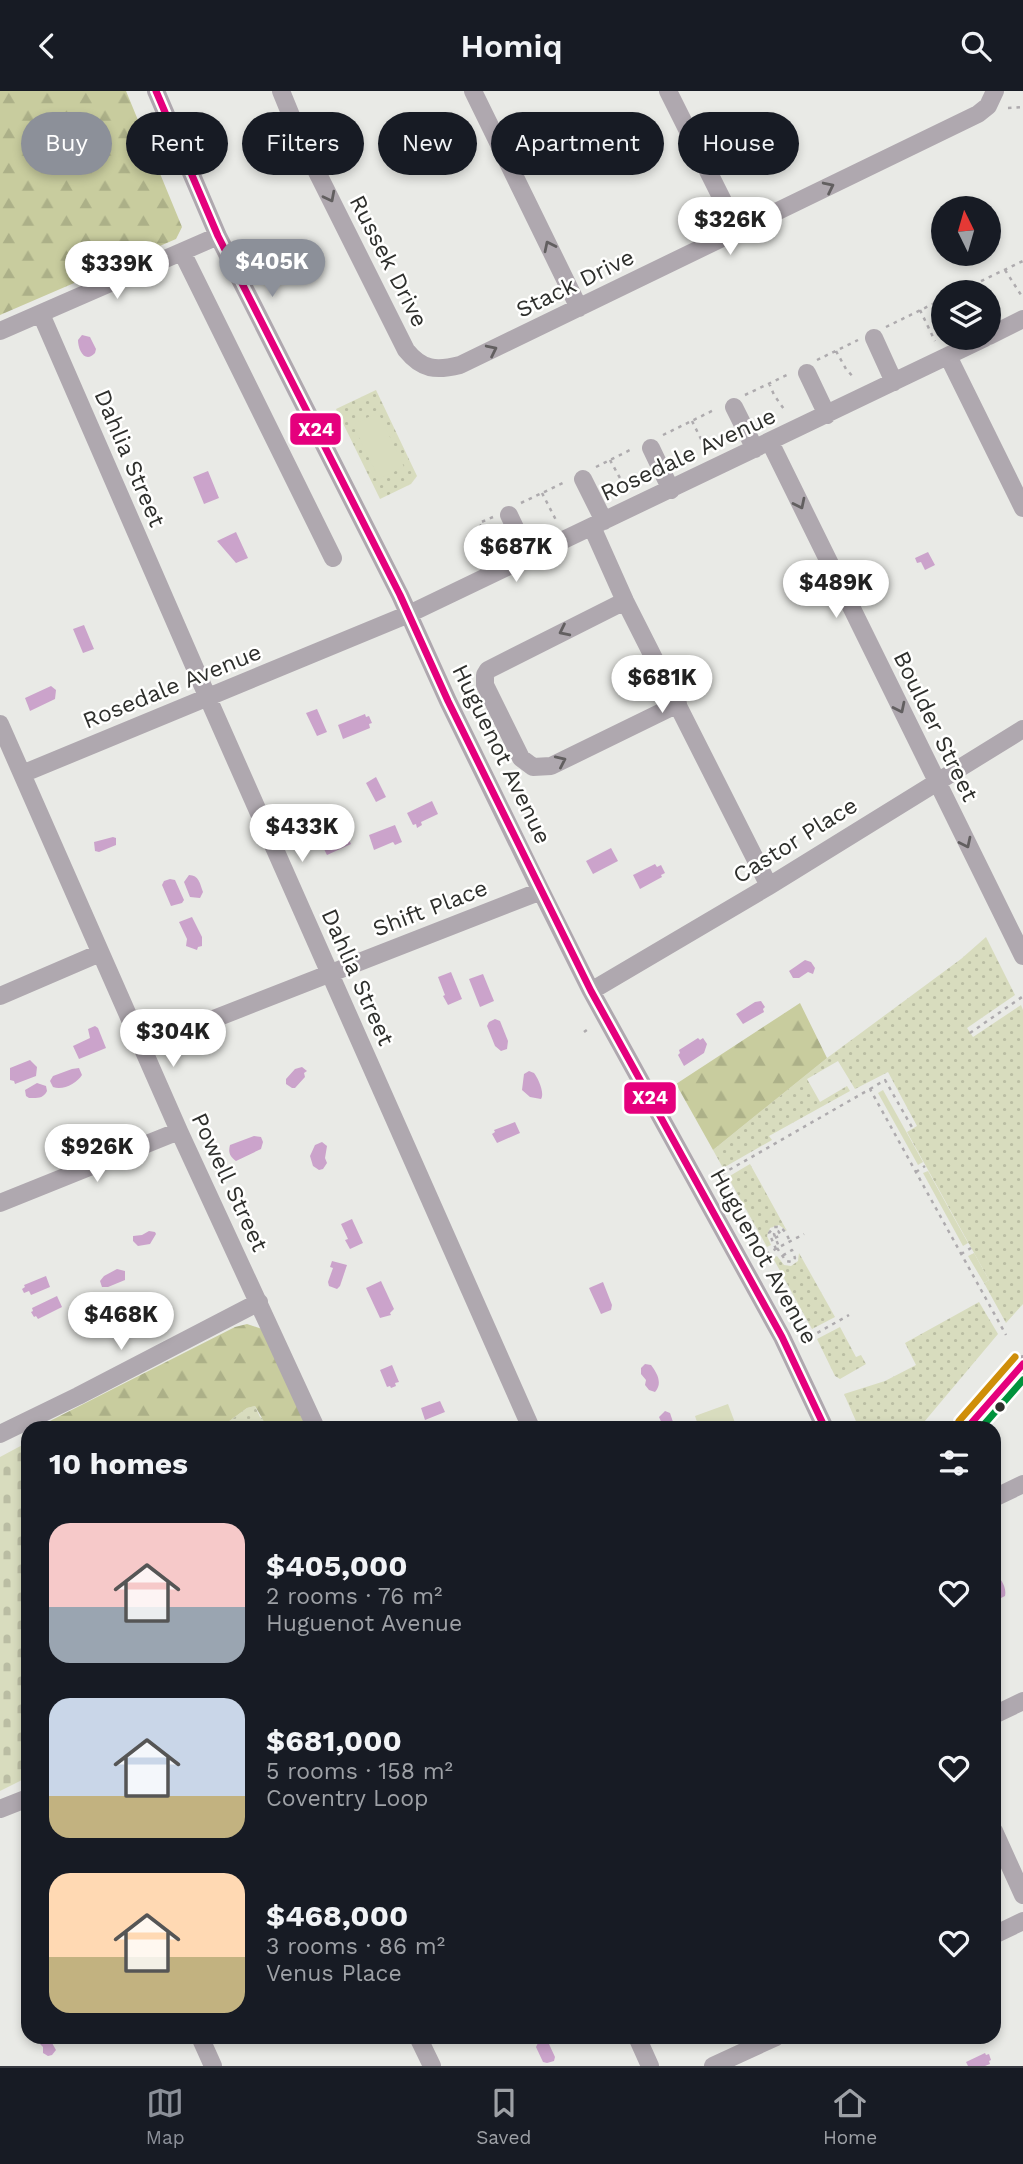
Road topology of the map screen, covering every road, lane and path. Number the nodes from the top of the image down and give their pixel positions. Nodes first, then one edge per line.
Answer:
1 (156, 91) edge
2 (281, 91) edge
3 (473, 91) edge
4 (668, 91) edge
5 (995, 91) edge
6 (1023, 107) edge
7 (1007, 108) dead end
8 (738, 231) junction
9 (218, 236) junction
10 (181, 252) junction
11 (1023, 261) edge
12 (1005, 270) junction
13 (984, 280) edge
14 (1023, 298) edge
15 (931, 305) edge
16 (579, 307) junction
17 (920, 310) junction
18 (41, 314) junction
19 (1023, 319) edge
20 (1001, 330) edge
21 (0, 331) edge
22 (931, 333) edge
23 (873, 335) junction
24 (959, 350) edge
25 (836, 351) junction
26 (947, 356) junction
27 (428, 368) joint
28 (804, 369) junction
29 (855, 379) dead end
30 (894, 382) junction
31 (769, 383) junction
32 (732, 404) junction
33 (786, 412) dead end
34 (827, 415) junction
35 (692, 421) junction
36 (648, 444) junction
37 (763, 446) junction
38 (707, 450) dead end
39 (610, 460) junction
40 (578, 477) junction
41 (626, 489) dead end
42 (671, 490) junction
43 (542, 492) junction
44 (1023, 508) edge
45 (510, 510) junction
46 (557, 522) dead end
47 (598, 524) junction
48 (495, 552) dead end
49 (529, 557) junction
50 (333, 558) dead end
51 (625, 601) junction
52 (409, 614) junction
53 (208, 698) junction
54 (678, 704) junction
55 (0, 724) edge
56 (1023, 729) edge
57 (22, 774) junction
58 (936, 782) junction
59 (769, 886) junction
60 (541, 891) junction
61 (100, 953) junction
62 (1023, 956) edge
63 (330, 973) junction
64 (591, 991) junction
65 (0, 996) edge
66 (1022, 997) edge
67 (588, 1028) dead end
68 (584, 1032) dead end
69 (970, 1033) dead end
70 (142, 1047) junction
71 (870, 1089) junction
72 (913, 1129) dead end
73 (179, 1131) junction
74 (926, 1166) dead end
75 (916, 1172) junction
76 (722, 1174) dead end
77 (0, 1203) edge
78 (804, 1234) dead end
79 (775, 1238) dead end
80 (790, 1241) junction
81 (777, 1248) junction
82 (971, 1248) dead end
83 (766, 1254) dead end
84 (961, 1254) junction
85 (782, 1256) dead end
86 (259, 1302) junction
87 (849, 1315) dead end
88 (1006, 1335) dead end
89 (810, 1337) dead end
90 (1023, 1364) edge
91 (27, 1421) edge
92 (313, 1421) edge
93 (528, 1421) edge
94 (822, 1421) edge
95 (973, 1421) edge
96 (21, 1424) edge
97 (0, 1434) edge
98 (1001, 1485) edge
99 (1020, 1485) edge
100 (1001, 1494) edge
101 (1023, 1701) edge
102 (1001, 1712) edge
103 (21, 1801) edge
104 (0, 1809) edge
105 (1001, 1846) edge
106 (1023, 1895) edge
107 (1023, 1921) edge
108 (1001, 1932) edge
109 (203, 2044) edge
110 (421, 2044) edge
111 (640, 2044) edge
112 (761, 2044) edge
113 (213, 2066) edge
114 (432, 2066) edge
115 (650, 2066) edge
116 (713, 2066) edge

1 - 9 street, Huguenot Avenue
2 -> 27 street, Russek Drive
16 -> 3 street
4 - 8 street
8 -> 5 street, Stack Drive
6 - 7 path
8 - 16 street, Stack Drive
9 - 10 street
9 - 52 street, Huguenot Avenue
10 - 18 street
10 - 50 street
11 - 12 path
12 - 13 path
12 - 14 path
15 - 17 path
27 -> 16 street, Stack Drive
17 - 22 path
17 - 23 path
18 - 21 street
18 - 53 street, Dahlia Street
19 - 20 street, Rosedale Avenue
23 - 25 path
23 - 30 street
24 - 26 street, Rosedale Avenue
25 - 28 path
25 - 29 path
26 - 30 street, Rosedale Avenue
26 - 44 street
28 - 31 path
28 - 34 street
30 - 34 street, Rosedale Avenue
31 - 32 path
31 - 33 path
32 - 35 path
32 - 37 street, Boulder Street
34 - 37 street, Rosedale Avenue
35 - 36 path
35 - 38 path
36 - 39 path
36 - 42 street
37 - 42 street, Rosedale Avenue
37 -> 58 street, Boulder Street
39 - 40 path
39 - 41 path
40 - 43 path
40 - 47 street
42 - 47 street, Rosedale Avenue
43 - 45 path
43 - 46 path
45 - 48 path
45 - 49 street
47 - 49 street, Rosedale Avenue
47 - 51 street
49 - 52 street, Rosedale Avenue
51 - 54 street
51 -> 54 street
52 - 53 street, Rosedale Avenue
52 - 60 street, Huguenot Avenue
53 - 57 street, Rosedale Avenue
53 - 63 street, Dahlia Street
54 - 59 street
55 - 57 street, Powell Street
56 - 58 street, Castor Place
57 - 61 street, Powell Street
58 - 59 street, Castor Place
58 -> 62 street, Boulder Street
59 - 64 street, Castor Place
60 - 63 street, Shift Place
60 - 64 street, Huguenot Avenue
61 - 65 street
61 - 70 street, Powell Street
63 - 70 street, Shift Place
63 - 93 street, Dahlia Street
64 - 94 street, Huguenot Avenue
66 - 69 path
67 - 68 path
70 - 73 street, Powell Street
71 - 72 path
71 - 75 path
71 - 76 path
73 - 77 street
73 - 86 street, Powell Street
74 - 75 path
75 - 84 path
78 - 80 path
79 - 81 path
80 - 81 path
80 - 81 path
81 - 83 path
81 - 85 path
82 - 84 path
84 - 88 path
86 - 91 street
86 - 92 street, Powell Street
87 - 89 path
90 - 95 street
96 - 97 street
98 - 99 street
99 - 100 street
101 - 102 street
103 - 104 street
105 - 106 street
107 - 108 street
109 - 113 street
110 - 114 street
111 - 115 street
112 - 116 street

